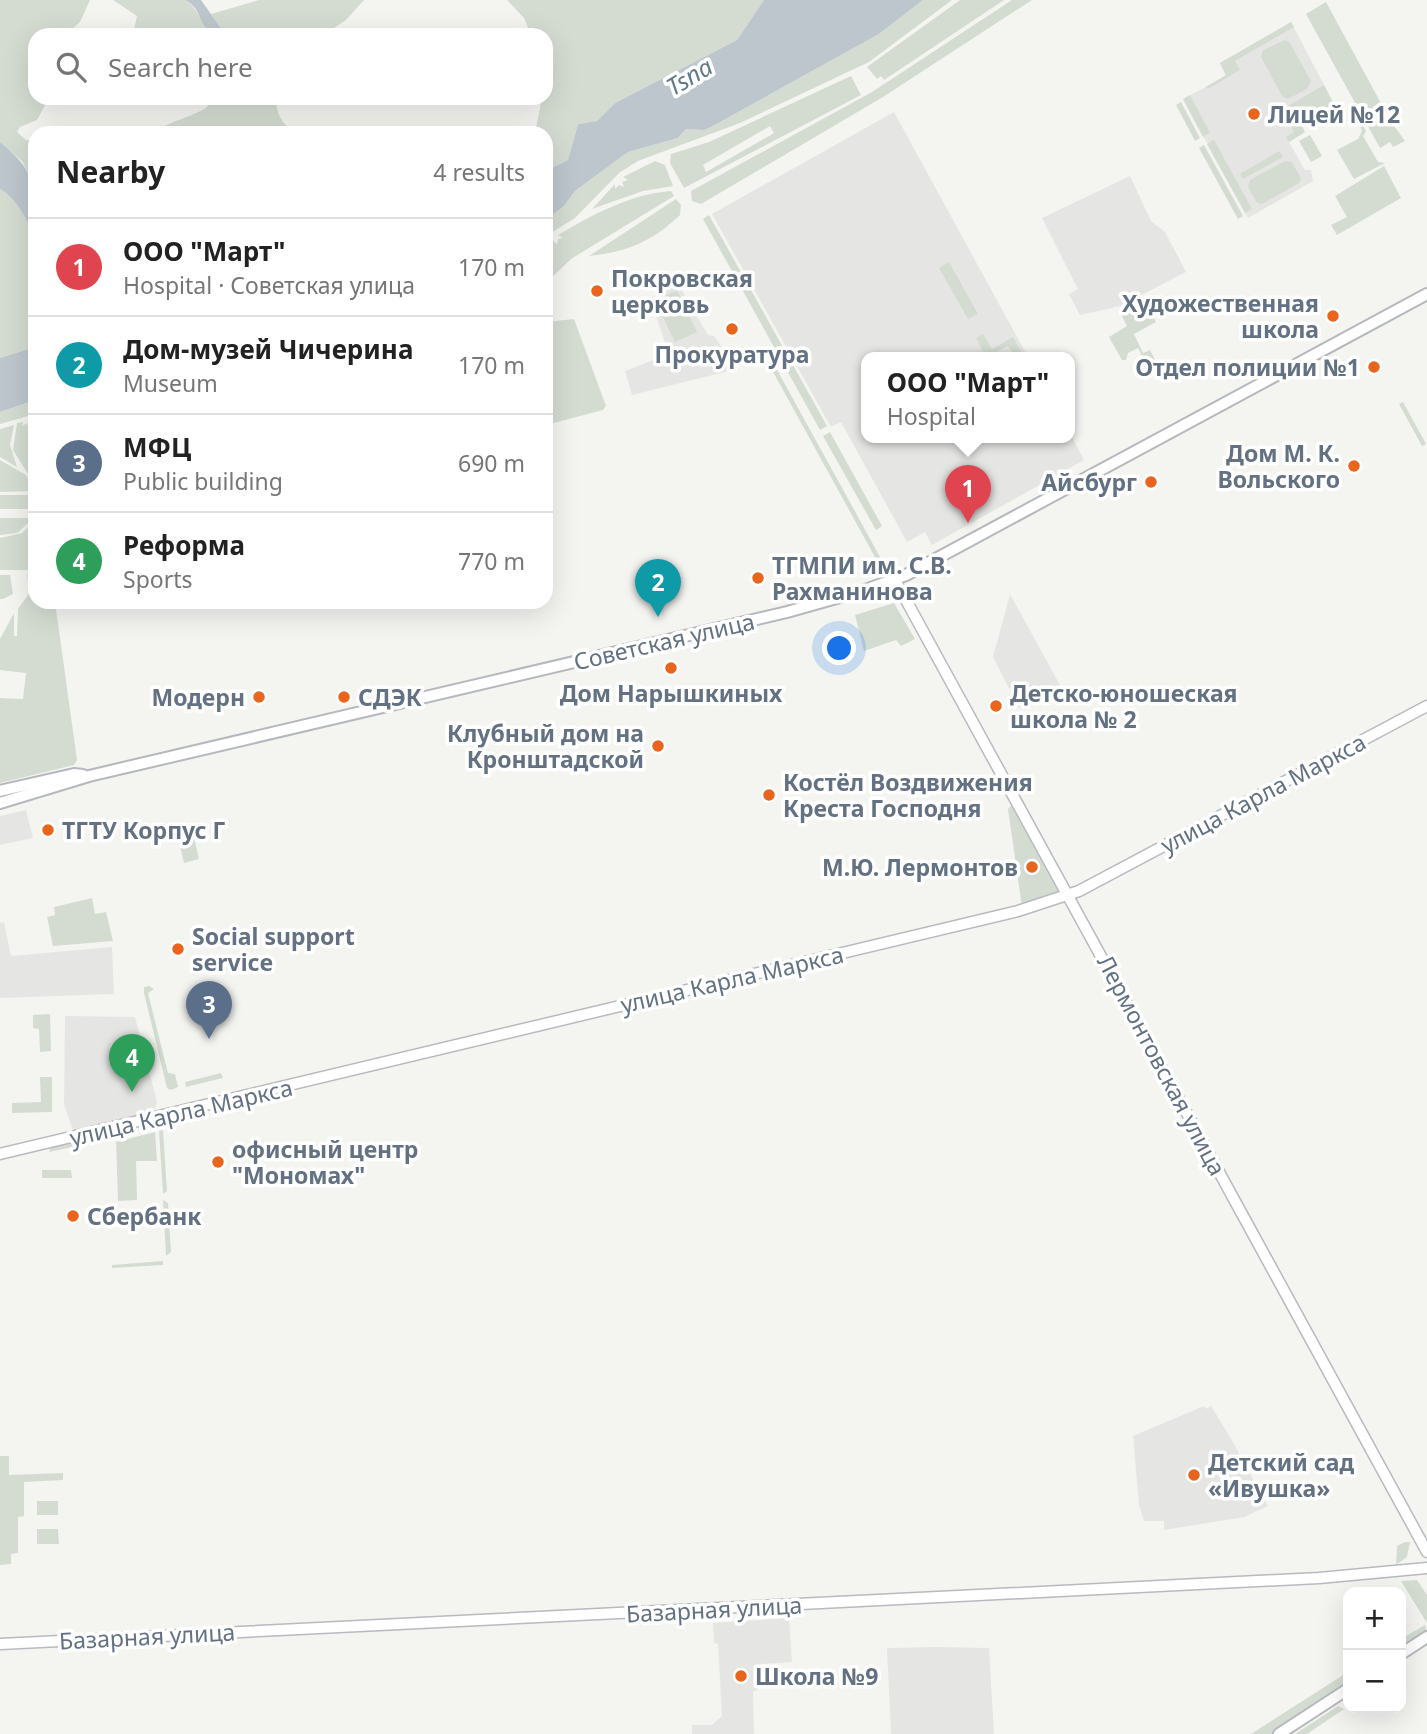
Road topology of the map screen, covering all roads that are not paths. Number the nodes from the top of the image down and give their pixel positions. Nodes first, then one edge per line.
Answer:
1 (1427, 294) edge
2 (895, 580) junction
3 (1427, 706) edge
4 (89, 776) junction
5 (0, 791) edge
6 (0, 803) edge
7 (1069, 895) junction
8 (0, 1154) edge
9 (1427, 1552) edge
10 (1427, 1568) edge
11 (1427, 1637) edge
12 (0, 1644) edge
13 (1406, 1651) edge
14 (1343, 1692) edge
15 (1279, 1734) edge

1 - 2 main road, Советская улица
2 - 4 main road, Советская улица
2 - 7 main road, Лермонтовская улица
3 - 7 main road, улица Карла Маркса
4 - 5 main road, Советская улица
4 - 6 main road, Советская улица
7 - 8 main road, улица Карла Маркса
7 - 9 main road, Лермонтовская улица
10 - 12 main road, Базарная улица
11 - 13 main road
14 - 15 main road

